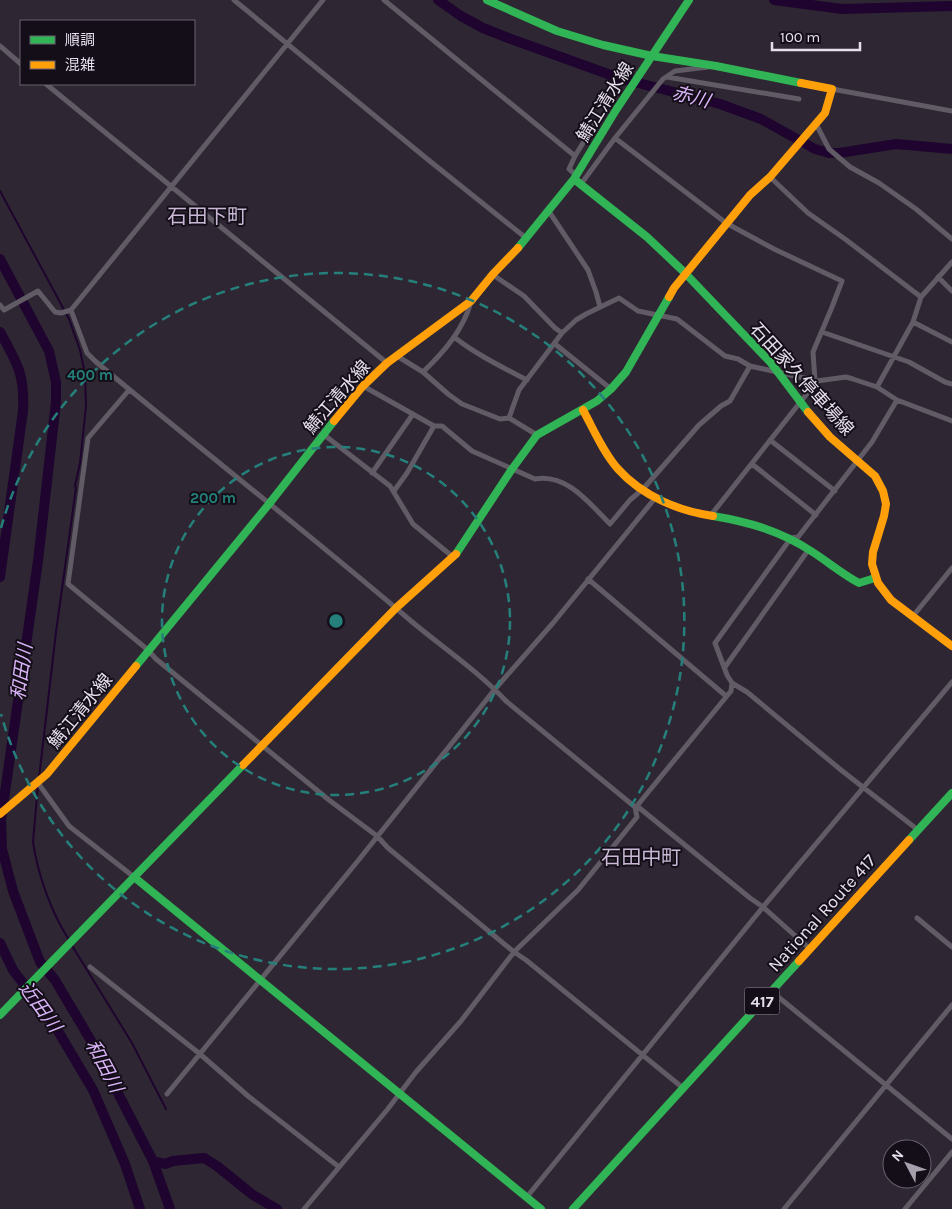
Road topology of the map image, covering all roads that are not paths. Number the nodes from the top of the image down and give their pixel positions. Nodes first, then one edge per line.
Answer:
1 (234, 0) edge
2 (324, 0) edge
3 (384, 0) edge
4 (487, 0) edge
5 (689, 0) edge
6 (287, 44) junction
7 (0, 46) edge
8 (652, 56) junction
9 (20, 63) edge
10 (716, 66) junction
11 (667, 77) junction
12 (47, 85) edge
13 (832, 89) junction
14 (800, 99) dead end
15 (952, 111) edge
16 (816, 124) junction
17 (594, 125) dead end
18 (615, 138) junction
19 (575, 156) junction
20 (770, 177) junction
21 (577, 179) junction
22 (171, 186) junction
23 (548, 210) junction
24 (726, 223) junction
25 (526, 238) junction
26 (952, 239) edge
27 (952, 262) edge
28 (493, 274) junction
29 (686, 275) junction
30 (938, 277) junction
31 (952, 291) edge
32 (921, 297) junction
33 (472, 301) junction
34 (0, 305) edge
35 (600, 307) junction
36 (71, 310) junction
37 (660, 314) junction
38 (913, 322) junction
39 (822, 332) junction
40 (562, 333) junction
41 (454, 338) junction
42 (952, 342) edge
43 (555, 344) junction
44 (397, 356) junction
45 (892, 356) junction
46 (387, 363) junction
47 (750, 366) junction
48 (423, 372) junction
49 (778, 372) junction
50 (527, 380) junction
51 (816, 381) junction
52 (952, 384) edge
53 (363, 386) junction
54 (877, 387) junction
55 (611, 389) junction
56 (129, 390) junction
57 (897, 400) junction
58 (800, 404) junction
59 (583, 410) junction
60 (413, 414) junction
61 (509, 418) junction
62 (952, 421) edge
63 (434, 426) junction
64 (322, 434) junction
65 (537, 435) junction
66 (770, 440) junction
67 (859, 460) junction
68 (752, 464) junction
69 (512, 469) junction
70 (372, 472) junction
71 (643, 489) junction
72 (394, 491) junction
73 (835, 492) junction
74 (656, 497) junction
75 (269, 504) junction
76 (711, 515) junction
77 (816, 515) junction
78 (791, 538) junction
79 (809, 549) junction
80 (453, 557) junction
81 (952, 568) edge
82 (875, 578) junction
83 (588, 579) junction
84 (396, 608) junction
85 (913, 616) junction
86 (952, 646) edge
87 (148, 650) junction
88 (725, 667) junction
89 (952, 682) edge
90 (732, 683) junction
91 (495, 689) junction
92 (726, 696) junction
93 (263, 744) junction
94 (38, 783) junction
95 (864, 788) junction
96 (952, 793) edge
97 (636, 807) junction
98 (0, 814) edge
99 (918, 830) junction
100 (377, 836) junction
101 (134, 877) junction
102 (764, 907) junction
103 (917, 918) dead end
104 (952, 947) edge
105 (810, 949) junction
106 (514, 952) junction
107 (90, 967) dead end
108 (262, 980) junction
109 (771, 991) junction
110 (952, 1004) edge
111 (0, 1015) edge
112 (200, 1054) junction
113 (642, 1056) junction
114 (886, 1085) junction
115 (683, 1088) junction
116 (167, 1094) dead end
117 (399, 1094) junction
118 (952, 1139) edge
119 (952, 1152) edge
120 (339, 1167) junction
121 (526, 1198) junction
122 (304, 1209) edge
123 (541, 1209) edge
124 (573, 1209) edge
125 (784, 1209) edge
126 (905, 1209) edge

1 - 6 street
2 - 6 street
3 - 19 street
4 - 8 main road
5 - 8 main road, 鯖江清水線
6 - 22 street
6 - 25 street
7 - 9 street
8 - 10 main road
8 - 21 main road, 鯖江清水線
10 - 11 street
10 - 13 main road
11 - 14 street
11 - 18 street
12 - 22 street
13 - 15 street
13 - 16 main road
16 - 20 main road
16 - 26 street
17 - 19 street
18 - 21 street
18 - 24 street
19 - 21 street
20 - 24 main road
20 - 32 street
21 - 23 main road, 鯖江清水線
21 - 29 main road, 石田家久停車場線
22 - 36 street
22 - 46 street
23 - 25 main road, 鯖江清水線
23 - 35 street
24 - 29 main road
24 - 39 street
25 - 28 main road, 鯖江清水線
27 - 30 street
28 - 33 main road, 鯖江清水線
28 - 40 street
29 - 37 main road
29 - 49 main road, 石田家久停車場線
30 - 31 street
30 - 32 street
32 - 38 street
33 - 41 street
33 - 44 main road, 鯖江清水線
34 - 36 street
35 - 37 street
35 - 40 street
36 - 56 street
37 - 47 street
37 - 55 main road
38 - 42 street
38 - 45 street
39 - 45 street
39 - 51 street
40 - 43 street
41 - 48 street
41 - 50 street
43 - 50 street
43 - 55 street
44 - 46 main road, 鯖江清水線
44 - 48 street
45 - 52 street
45 - 54 street
46 - 53 main road, 鯖江清水線
47 - 49 street
47 - 71 street
48 - 61 street
49 - 51 street
49 - 58 main road, 石田家久停車場線
50 - 61 street
51 - 54 street
51 - 58 street
53 - 60 street
53 - 64 main road, 鯖江清水線
54 - 57 street
55 - 59 main road
56 - 75 street
56 - 87 street
57 - 62 street
57 - 67 street
58 - 66 street
58 - 67 main road, 石田家久停車場線
59 - 65 main road
59 - 71 main road
60 - 63 street
60 - 70 street
61 - 65 street
63 - 69 street
63 - 72 street
64 - 70 street
64 - 75 main road, 鯖江清水線
65 - 69 main road
66 - 68 street
66 - 73 street
67 - 73 street
67 - 82 main road, 石田家久停車場線
68 - 76 street
68 - 77 street
69 - 71 street
69 - 80 main road
70 - 72 street
71 - 74 main road
72 - 80 street
73 - 77 street
74 - 76 main road
74 - 83 street
75 - 84 street
75 - 87 main road, 鯖江清水線
76 - 78 main road
77 - 78 street
78 - 79 main road
78 - 88 street
79 - 82 main road
79 - 88 street
80 - 84 main road
81 - 85 street
82 - 85 main road
83 - 91 street
83 - 92 street
84 - 91 street
84 - 93 main road
85 - 86 main road
87 - 93 street
87 - 94 main road, 鯖江清水線
88 - 90 street
89 - 95 street
90 - 92 street
90 - 95 street
91 - 97 street
91 - 100 street
92 - 97 street
93 - 100 street
93 - 101 main road
94 - 98 main road, 鯖江清水線
94 - 101 street
95 - 99 street
95 - 102 street
96 - 99 main road, National Route 417 / 417
97 - 102 street
97 - 106 street
99 - 105 main road, National Route 417 / 417
100 - 106 street
100 - 108 street
101 - 108 main road
101 - 111 main road
102 - 105 street
102 - 113 street
103 - 104 street
105 - 109 main road, National Route 417 / 417
106 - 113 street
106 - 117 street
107 - 112 street
108 - 112 street
108 - 117 main road
109 - 114 street
109 - 115 main road, National Route 417 / 417
110 - 114 street
112 - 116 street
112 - 120 street
113 - 115 street
113 - 121 street
114 - 118 street
114 - 125 street
115 - 124 main road, National Route 417 / 417
117 - 120 street
117 - 121 main road
119 - 126 street
120 - 122 street
121 - 123 main road

